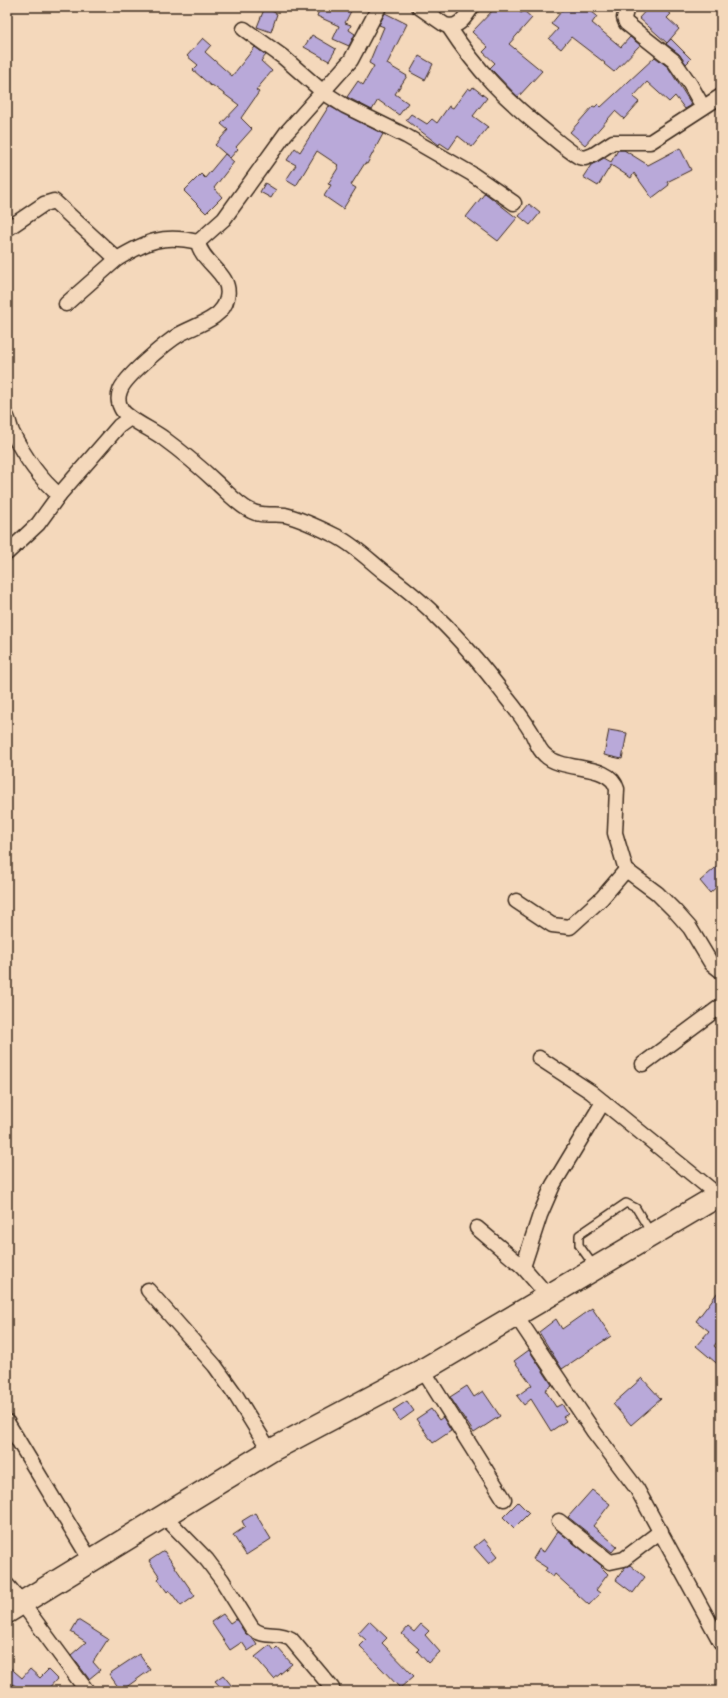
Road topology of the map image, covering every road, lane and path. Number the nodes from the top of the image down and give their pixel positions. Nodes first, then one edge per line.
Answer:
1 (379, 7) edge
2 (419, 7) edge
3 (472, 7) edge
4 (627, 7) edge
5 (449, 27) junction
6 (244, 29) dead end
7 (324, 92) junction
8 (721, 96) edge
9 (703, 107) junction
10 (514, 203) dead end
11 (7, 229) edge
12 (198, 242) junction
13 (117, 259) junction
14 (66, 304) dead end
15 (7, 417) edge
16 (130, 418) junction
17 (59, 495) junction
18 (7, 553) edge
19 (626, 870) junction
20 (516, 901) dead end
21 (721, 971) edge
22 (721, 1006) edge
23 (539, 1058) dead end
24 (643, 1064) dead end
25 (602, 1102) junction
26 (720, 1195) edge
27 (477, 1228) dead end
28 (652, 1235) junction
29 (523, 1267) junction
30 (595, 1268) junction
31 (148, 1290) dead end
32 (548, 1296) junction
33 (515, 1314) junction
34 (423, 1370) junction
35 (7, 1422) edge
36 (270, 1451) junction
37 (504, 1499) dead end
38 (163, 1515) junction
39 (559, 1521) dead end
40 (661, 1531) junction
41 (91, 1561) junction
42 (7, 1585) edge
43 (15, 1607) edge
44 (721, 1643) edge
45 (333, 1690) edge
46 (87, 1691) edge

1 - 7 street
2 - 5 street
3 - 5 street
4 - 9 street
5 - 9 street
6 - 7 street
7 - 10 street
7 - 12 street
8 - 9 street
11 - 13 street
12 - 13 street
12 - 16 street
13 - 14 street
15 - 17 street
16 - 17 street
16 - 19 street
17 - 18 street
19 - 20 street
19 - 21 street
22 - 24 street
23 - 25 street
25 - 26 street
25 - 29 street
26 - 28 highway
27 - 29 street
28 - 30 highway
28 - 30 lane
29 - 32 street
30 - 32 highway
31 - 36 street
32 - 33 highway
33 - 34 highway
33 - 40 street
34 - 36 highway
34 - 37 street
35 - 41 street
36 - 38 highway
38 - 41 highway
38 - 45 street
39 - 40 street
40 - 44 street
41 - 43 highway
42 - 43 street
43 - 46 street

